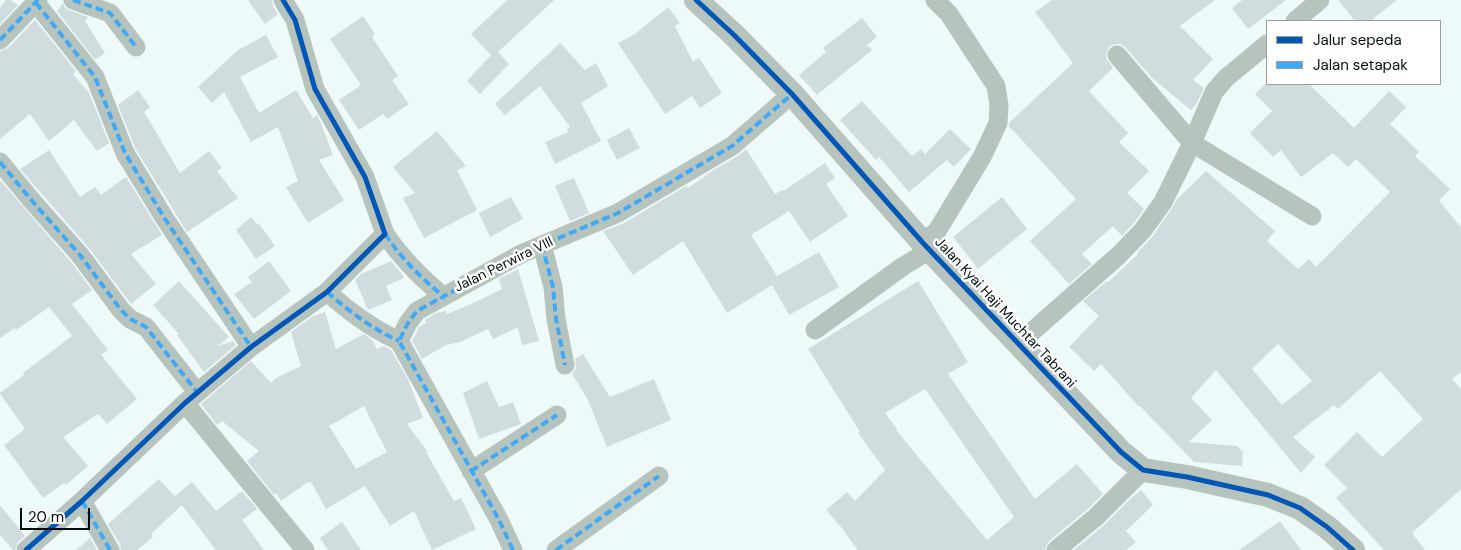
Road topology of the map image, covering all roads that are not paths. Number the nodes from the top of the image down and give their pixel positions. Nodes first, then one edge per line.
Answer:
1 (73, 0) edge
2 (283, 0) edge
3 (696, 0) edge
4 (935, 0) edge
5 (1320, 0) edge
6 (37, 1) edge
7 (1296, 20) edge
8 (0, 40) edge
9 (1266, 45) edge
10 (136, 47) dead end
11 (1117, 55) dead end
12 (792, 94) junction
13 (1192, 142) junction
14 (0, 162) edge
15 (1312, 216) dead end
16 (384, 234) junction
17 (542, 246) junction
18 (926, 246) junction
19 (327, 292) junction
20 (443, 296) junction
21 (815, 330) dead end
22 (399, 342) junction
23 (1018, 344) junction
24 (251, 347) junction
25 (566, 365) dead end
26 (191, 397) junction
27 (557, 415) dead end
28 (1143, 470) junction
29 (471, 471) junction
30 (660, 476) dead end
31 (82, 501) junction
32 (26, 550) edge
33 (110, 550) edge
34 (305, 550) edge
35 (513, 550) edge
36 (556, 550) edge
37 (1056, 550) edge
38 (1353, 550) edge

1 - 10 street
2 - 16 street
3 - 12 street, Jalan Kyai Haji Muchtar Tabrani
4 - 18 street
5 - 7 street
6 - 8 street
6 - 24 street
9 - 13 street
11 - 13 street
12 - 17 street, Jalan Perwira VIII
12 - 18 street, Jalan Kyai Haji Muchtar Tabrani
13 - 15 street
13 - 23 street
14 - 26 street
16 - 19 street
16 - 20 street
17 - 20 street, Jalan Perwira VIII
17 - 25 street
18 - 21 street
18 - 23 street, Jalan Kyai Haji Muchtar Tabrani
19 - 22 street
19 - 24 street
20 - 22 street, Jalan Perwira VIII
22 - 29 street
23 - 28 street, Jalan Kyai Haji Muchtar Tabrani
24 - 26 street
26 - 31 street
26 - 34 street
27 - 29 street
28 - 37 street
28 - 38 street, Jalan Kyai Haji Muchtar Tabrani
29 - 35 street
30 - 36 street
31 - 32 street
31 - 33 street

